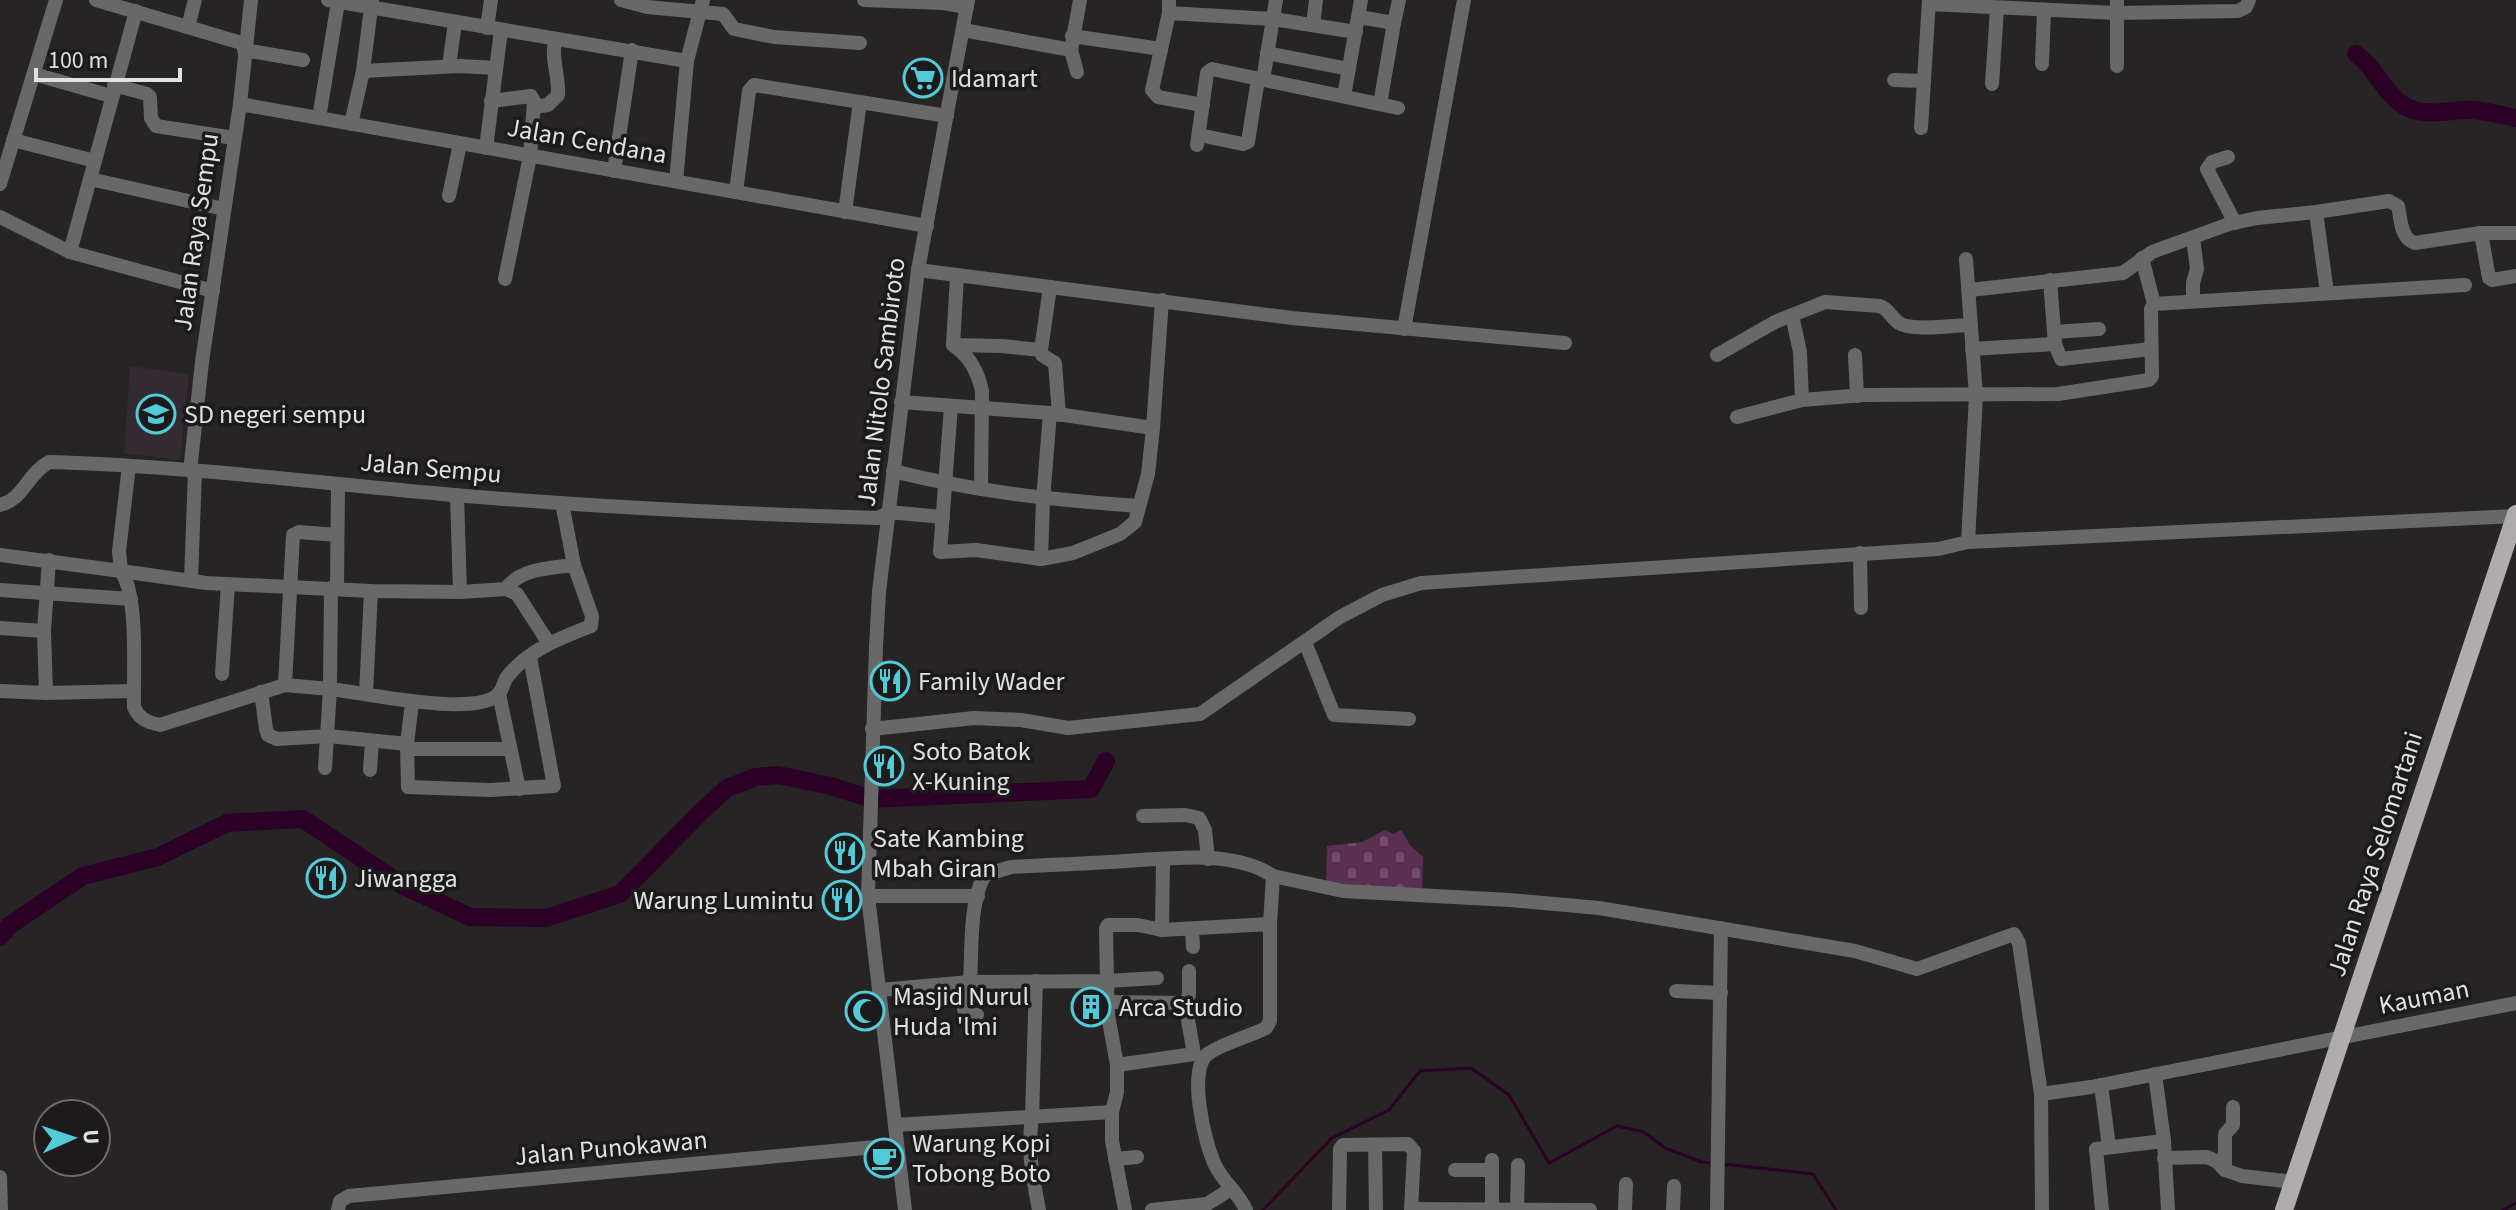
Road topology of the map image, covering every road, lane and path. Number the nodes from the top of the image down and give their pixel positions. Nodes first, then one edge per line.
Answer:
1 (56, 0) edge
2 (96, 0) edge
3 (195, 0) edge
4 (251, 0) edge
5 (491, 0) edge
6 (621, 0) edge
7 (864, 0) edge
8 (1080, 0) edge
9 (1276, 0) edge
10 (1316, 0) edge
11 (1361, 0) edge
12 (1399, 0) edge
13 (1464, 0) edge
14 (2249, 0) edge
15 (333, 1) edge
16 (1929, 2) edge
17 (968, 3) edge
18 (377, 4) edge
19 (701, 5) edge
20 (1990, 5) edge
21 (2064, 6) edge
22 (2117, 6) edge
23 (1169, 7) edge
24 (136, 11) junction
25 (2044, 11) junction
26 (1359, 17) junction
27 (1273, 19) junction
28 (455, 23) junction
29 (1394, 23) junction
30 (1313, 25) junction
31 (188, 27) junction
32 (494, 29) junction
33 (963, 30) junction
34 (1356, 32) junction
35 (555, 40) junction
36 (860, 43) dead end
37 (1072, 43) junction
38 (245, 47) junction
39 (1161, 49) junction
40 (632, 50) junction
41 (1267, 53) junction
42 (303, 60) dead end
43 (687, 61) junction
44 (2042, 64) dead end
45 (449, 66) junction
46 (2117, 66) dead end
47 (496, 68) junction
48 (1349, 69) junction
49 (363, 71) junction
50 (1077, 72) dead end
51 (34, 74) junction
52 (1261, 79) junction
53 (1894, 80) dead end
54 (1924, 81) junction
55 (1992, 84) dead end
56 (113, 91) junction
57 (1344, 96) junction
58 (491, 101) junction
59 (860, 102) junction
60 (240, 104) junction
61 (1380, 104) junction
62 (1203, 105) junction
63 (534, 107) junction
64 (1398, 108) dead end
65 (947, 116) junction
66 (319, 118) junction
67 (351, 124) junction
68 (1921, 128) dead end
69 (234, 138) junction
70 (13, 140) junction
71 (460, 144) junction
72 (486, 148) junction
73 (530, 156) junction
74 (2228, 157) dead end
75 (95, 161) junction
76 (614, 171) junction
77 (90, 179) junction
78 (676, 181) junction
79 (0, 184) edge
80 (736, 192) junction
81 (449, 196) dead end
82 (224, 209) junction
83 (845, 212) junction
84 (2316, 212) junction
85 (0, 217) edge
86 (2235, 223) junction
87 (927, 226) junction
88 (2481, 233) junction
89 (2516, 233) edge
90 (2193, 238) junction
91 (70, 252) junction
92 (2142, 258) junction
93 (1966, 259) dead end
94 (918, 270) junction
95 (957, 276) junction
96 (2516, 276) edge
97 (505, 279) dead end
98 (2050, 280) junction
99 (2465, 285) dead end
100 (1050, 287) junction
101 (1970, 290) junction
102 (213, 291) junction
103 (2327, 293) junction
104 (1162, 300) junction
105 (2193, 301) junction
106 (2154, 304) junction
107 (1792, 315) junction
108 (1971, 325) junction
109 (1404, 329) junction
110 (2099, 329) dead end
111 (2055, 338) junction
112 (1565, 343) dead end
113 (953, 345) junction
114 (1972, 349) junction
115 (2151, 349) junction
116 (1041, 350) junction
117 (1717, 355) dead end
118 (1855, 355) dead end
119 (1857, 396) junction
120 (1976, 396) junction
121 (1802, 400) junction
122 (901, 402) junction
123 (951, 406) junction
124 (983, 408) junction
125 (1055, 414) junction
126 (1737, 417) dead end
127 (1153, 428) junction
128 (129, 466) junction
129 (193, 471) junction
130 (893, 471) junction
131 (338, 484) junction
132 (945, 484) junction
133 (981, 489) junction
134 (457, 495) junction
135 (1043, 500) junction
136 (562, 503) junction
137 (0, 505) edge
138 (1139, 506) junction
139 (885, 517) junction
140 (943, 517) junction
141 (2515, 521) edge
142 (337, 535) junction
143 (1968, 542) junction
144 (1860, 553) junction
145 (0, 555) edge
146 (1041, 559) junction
147 (49, 560) junction
148 (574, 565) junction
149 (121, 571) junction
150 (191, 581) junction
151 (228, 584) junction
152 (289, 586) junction
153 (334, 588) junction
154 (506, 589) junction
155 (0, 590) edge
156 (371, 591) junction
157 (460, 592) junction
158 (45, 593) junction
159 (131, 599) junction
160 (1861, 608) dead end
161 (0, 628) edge
162 (44, 631) junction
163 (548, 642) junction
164 (1305, 642) junction
165 (530, 657) junction
166 (222, 674) dead end
167 (285, 685) junction
168 (330, 689) junction
169 (0, 691) edge
170 (133, 691) junction
171 (261, 692) junction
172 (46, 693) junction
173 (366, 694) junction
174 (499, 694) junction
175 (412, 703) junction
176 (1409, 719) dead end
177 (872, 729) junction
178 (328, 736) junction
179 (372, 741) junction
180 (407, 747) junction
181 (510, 749) junction
182 (325, 768) dead end
183 (370, 770) dead end
184 (519, 789) junction
185 (1143, 816) dead end
186 (1163, 859) junction
187 (1208, 859) junction
188 (1273, 876) junction
189 (868, 896) junction
190 (978, 896) junction
191 (1270, 924) junction
192 (1721, 928) junction
193 (1162, 930) junction
194 (1192, 930) junction
195 (1193, 947) dead end
196 (1189, 971) dead end
197 (1157, 978) dead end
198 (1036, 981) junction
199 (1107, 981) junction
200 (967, 982) junction
201 (880, 990) junction
202 (1676, 991) dead end
203 (1721, 993) junction
204 (1107, 1002) junction
205 (1185, 1003) junction
206 (2516, 1003) edge
207 (977, 1015) dead end
208 (2341, 1039) junction
209 (1200, 1055) junction
210 (1117, 1065) junction
211 (2155, 1074) junction
212 (2101, 1085) junction
213 (2041, 1094) junction
214 (2233, 1107) dead end
215 (1112, 1112) junction
216 (1032, 1118) junction
217 (895, 1125) junction
218 (2164, 1141) junction
219 (897, 1145) junction
220 (1375, 1145) junction
221 (2109, 1147) junction
222 (1137, 1157) dead end
223 (2164, 1158) junction
224 (1115, 1159) junction
225 (1492, 1168) junction
226 (1455, 1170) dead end
227 (2225, 1170) junction
228 (0, 1177) edge
229 (2293, 1182) junction
230 (1626, 1184) dead end
231 (1674, 1186) dead end
232 (1231, 1189) junction
233 (0, 1190) edge
234 (1411, 1209) edge
235 (1492, 1209) edge
236 (1, 1210) edge
237 (338, 1210) edge
238 (905, 1210) edge
239 (1039, 1210) edge
240 (1125, 1210) edge
241 (1152, 1210) edge
242 (1246, 1210) edge
243 (1339, 1210) edge
244 (1376, 1210) edge
245 (1517, 1210) edge
246 (1590, 1210) edge
247 (1625, 1210) edge
248 (1673, 1210) edge
249 (1717, 1210) edge
250 (2042, 1210) edge
251 (2102, 1210) edge
252 (2168, 1210) edge
253 (2284, 1210) edge

1 - 51 street
2 - 24 street
3 - 31 street
4 - 38 street, Jalan Raya Sempu
5 - 32 street
6 - 19 street
7 - 17 street
8 - 37 street
9 - 27 street
10 - 30 street
11 - 26 street
12 - 29 street
13 - 109 street
14 - 22 street
15 - 18 street
15 - 66 street
16 - 20 street
16 - 54 street
17 - 33 street, Jalan Nitolo Sambiroto
18 - 28 street
18 - 49 street
19 - 36 street
19 - 43 street
20 - 25 street
20 - 55 street
21 - 22 street
21 - 25 street
22 - 46 street
23 - 27 street
23 - 39 street
24 - 31 street
24 - 56 street
25 - 44 street
26 - 29 street
26 - 34 street
27 - 30 street
27 - 41 street
28 - 32 street
28 - 45 street
29 - 61 street
30 - 34 street
31 - 38 street
32 - 35 street
32 - 47 street
33 - 37 street
33 - 65 street, Jalan Nitolo Sambiroto
34 - 48 street
35 - 40 street
35 - 63 street
37 - 39 street
37 - 50 street
38 - 42 street
38 - 60 street, Jalan Raya Sempu
39 - 62 street
40 - 43 street
40 - 76 street
41 - 48 street
41 - 52 street
43 - 78 street
45 - 47 street
45 - 49 street
47 - 58 street
48 - 57 street
49 - 67 street
51 - 56 street
51 - 70 street
52 - 57 street
52 - 62 street
52 - 62 street
53 - 54 street
54 - 68 street
56 - 69 street
56 - 75 street
57 - 61 street
58 - 63 street
58 - 72 street
59 - 65 street
59 - 80 street
59 - 83 street
60 - 66 street, Jalan Cendana
60 - 69 street, Jalan Raya Sempu
61 - 64 street
63 - 73 street
65 - 87 street, Jalan Nitolo Sambiroto
66 - 67 street, Jalan Cendana
67 - 71 street, Jalan Cendana
69 - 82 street, Jalan Raya Sempu
70 - 75 street
70 - 79 street
71 - 72 street, Jalan Cendana
71 - 81 street
72 - 73 street, Jalan Cendana
73 - 76 street, Jalan Cendana
73 - 97 street
74 - 86 street
75 - 77 street
76 - 78 street, Jalan Cendana
77 - 82 street
77 - 91 street
78 - 80 street, Jalan Cendana
80 - 83 street, Jalan Cendana
82 - 102 street, Jalan Raya Sempu
83 - 87 street, Jalan Cendana
84 - 86 street
84 - 88 street
84 - 103 street
85 - 91 street
86 - 90 street
87 - 94 street, Jalan Nitolo Sambiroto
88 - 89 street
88 - 96 street
90 - 92 street
90 - 105 street
91 - 102 street
92 - 98 street
92 - 106 street
93 - 101 street
94 - 95 street
94 - 122 street, Jalan Nitolo Sambiroto
95 - 100 street
95 - 113 street
98 - 101 street
98 - 111 street
99 - 103 street
100 - 104 street
100 - 116 street
101 - 108 street
102 - 129 street, Jalan Raya Sempu
103 - 105 street
104 - 109 street
104 - 127 street
105 - 106 street
106 - 115 street
107 - 108 street
107 - 117 street
107 - 121 street
108 - 114 street
109 - 112 street
110 - 111 street
111 - 114 street
111 - 115 street
113 - 116 street
113 - 124 street
114 - 120 street
115 - 120 street
116 - 125 street
118 - 119 street
119 - 120 street
119 - 121 street
120 - 143 street
121 - 126 street
122 - 123 street
122 - 130 street, Jalan Nitolo Sambiroto
123 - 124 street
123 - 132 street
124 - 125 street
124 - 133 street
125 - 127 street
125 - 135 street
127 - 138 street
128 - 129 street, Jalan Sempu
128 - 137 street, Jalan Sempu
128 - 149 street
129 - 131 street, Jalan Sempu
129 - 150 street, Jalan Raya Sempu
130 - 132 street
130 - 139 street, Jalan Nitolo Sambiroto
131 - 134 street, Jalan Sempu
131 - 142 street
132 - 133 street
132 - 140 street
133 - 135 street
134 - 136 street, Jalan Sempu
134 - 157 street
135 - 138 street
135 - 146 street
136 - 139 street, Jalan Sempu
136 - 148 street
138 - 146 street
139 - 140 street, Jalan Sempu
139 - 177 street, Jalan Nitolo Sambiroto
140 - 146 street
141 - 143 street
141 - 208 main road, Jalan Raya Selomartani
142 - 152 street
142 - 153 street
143 - 144 street
144 - 160 street
144 - 164 street
145 - 147 street
147 - 149 street
147 - 158 street
148 - 154 street
148 - 163 street
149 - 150 street
149 - 159 street
150 - 151 street
151 - 152 street
151 - 166 street
152 - 153 street
152 - 167 street
153 - 156 street
153 - 168 street
154 - 157 street
154 - 163 street
155 - 158 street
156 - 157 street
156 - 173 street
158 - 159 street
158 - 162 street
159 - 170 street
161 - 162 street
162 - 172 street
163 - 165 street
164 - 176 street
164 - 177 street
165 - 174 street
165 - 184 street
167 - 168 street
167 - 171 street
168 - 173 street
168 - 178 street
169 - 172 street
170 - 171 street
170 - 172 street
171 - 178 street
173 - 175 street
174 - 175 street
174 - 181 street
175 - 180 street
177 - 189 street, Jalan Nitolo Sambiroto
178 - 179 street
178 - 182 street
179 - 180 street
179 - 183 street
180 - 181 street
180 - 184 street
181 - 184 street
185 - 187 street
186 - 187 street
186 - 190 street
186 - 193 street
187 - 188 street
188 - 191 street
188 - 192 street
189 - 190 street
189 - 201 street, Jalan Nitolo Sambiroto
190 - 200 street
191 - 194 street
191 - 209 street
192 - 203 street
192 - 213 street
193 - 194 street
193 - 199 street
194 - 195 street
196 - 205 street
197 - 199 street
198 - 199 street
198 - 200 street
198 - 216 street
199 - 204 street
200 - 201 street
200 - 207 street
201 - 217 street, Jalan Nitolo Sambiroto
202 - 203 street
203 - 249 street
204 - 205 street
204 - 210 street
205 - 209 street
206 - 208 street, Kauman
208 - 211 street, Kauman
208 - 229 main road, Jalan Raya Selomartani
209 - 210 street
209 - 232 street
210 - 215 street
211 - 212 street, Kauman
211 - 218 street
212 - 213 street, Kauman
212 - 221 street
213 - 250 street
214 - 227 street
215 - 216 street
215 - 224 street
216 - 217 street
216 - 239 street
217 - 219 street, Jalan Nitolo Sambiroto
218 - 221 street
218 - 223 street
219 - 237 street, Jalan Punokawan
219 - 238 street, Jalan Nitolo Sambiroto
220 - 234 street
220 - 243 street
220 - 244 street
221 - 251 street
222 - 224 street
223 - 227 street
223 - 252 street
224 - 240 street
225 - 226 street
225 - 235 street
225 - 245 street
227 - 229 street
228 - 233 street
229 - 253 main road, Jalan Raya Selomartani
230 - 247 street
231 - 248 street
232 - 241 street
232 - 242 street
233 - 236 street
234 - 235 street
235 - 245 street
245 - 246 street

